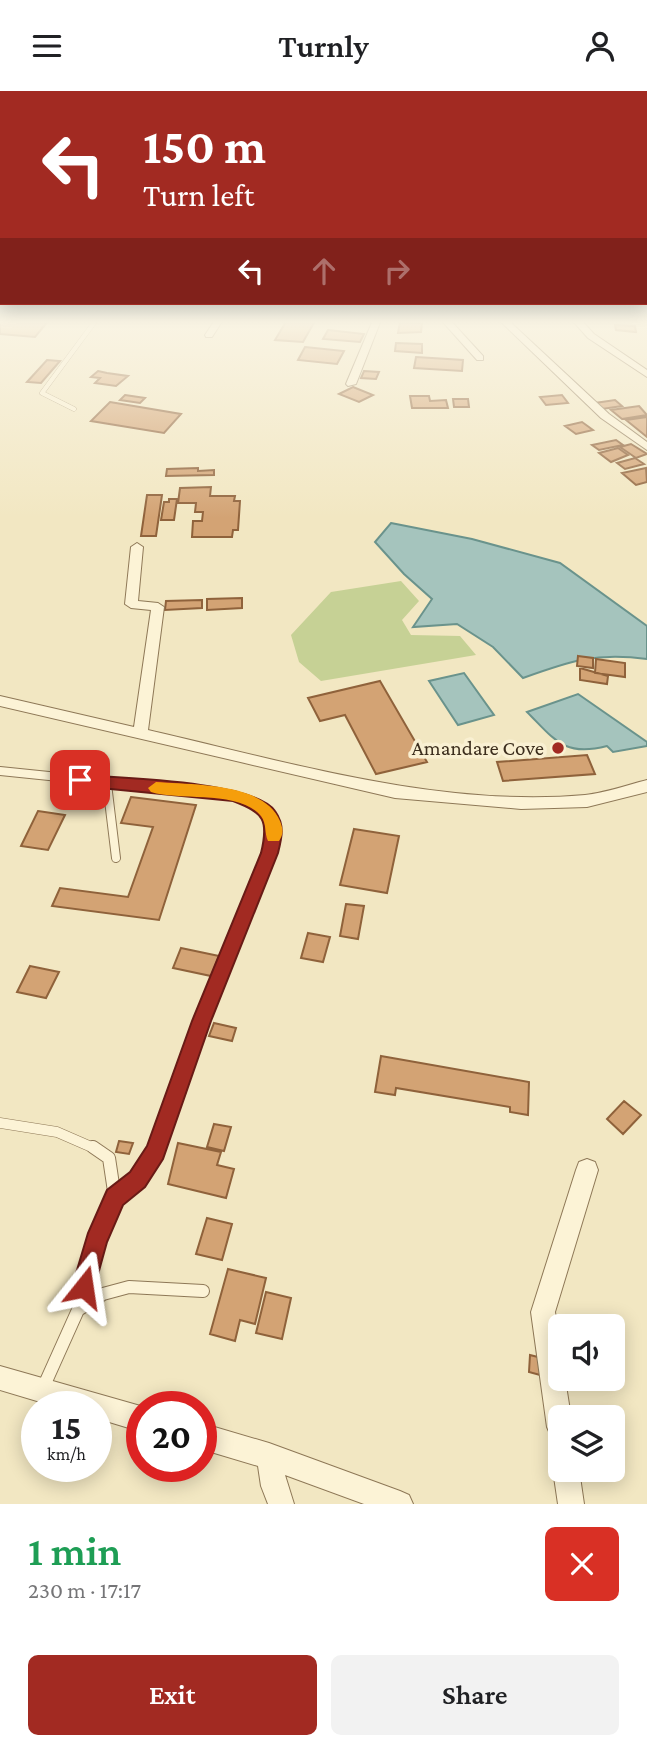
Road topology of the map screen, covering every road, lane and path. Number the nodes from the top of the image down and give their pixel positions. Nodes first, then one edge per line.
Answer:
1 (45, 386) edge
2 (573, 386) edge
3 (75, 409) dead end
4 (647, 447) edge
5 (137, 547) dead end
6 (0, 701) edge
7 (140, 733) junction
8 (0, 771) edge
9 (107, 784) junction
10 (647, 786) edge
11 (116, 858) dead end
12 (0, 1123) edge
13 (587, 1170) dead end
14 (115, 1198) junction
15 (203, 1291) dead end
16 (78, 1310) junction
17 (0, 1378) edge
18 (41, 1391) joint
19 (557, 1405) edge
20 (217, 1440) edge
21 (269, 1455) junction
22 (568, 1482) edge
23 (281, 1504) edge
24 (400, 1504) edge
25 (571, 1504) edge

1 - 3 lane
2 - 4 street
5 - 7 street
6 - 7 street
7 - 10 street
8 - 9 lane
9 - 11 lane
9 - 14 lane
12 - 14 lane
13 - 19 street
14 - 16 lane
15 - 16 lane
16 - 18 lane
17 - 18 street
20 - 21 street
21 - 23 street
21 - 24 street
22 - 25 street

